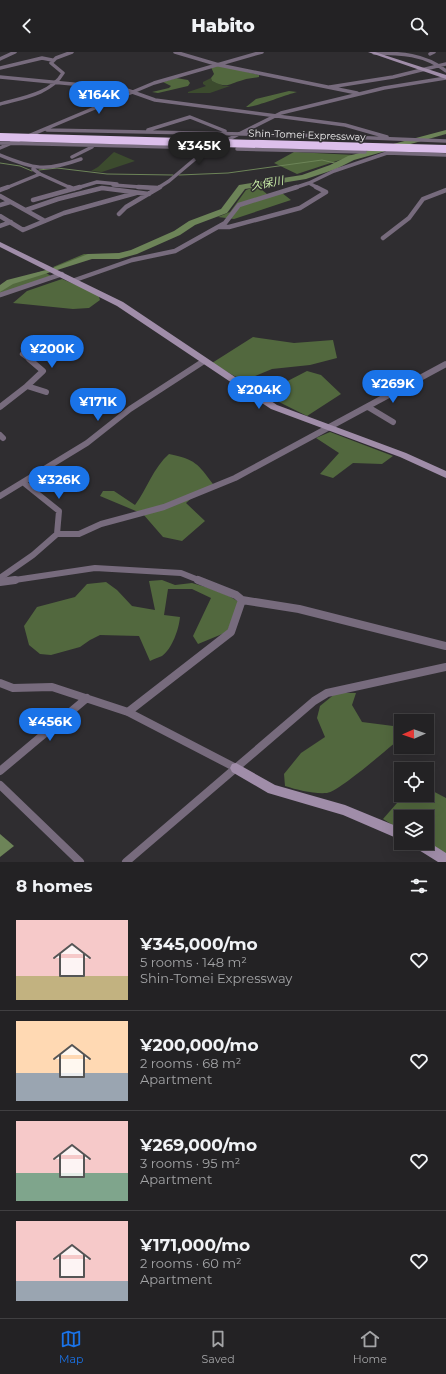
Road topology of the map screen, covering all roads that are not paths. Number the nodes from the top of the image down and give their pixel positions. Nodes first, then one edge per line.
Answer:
1 (15, 52) edge
2 (72, 52) edge
3 (175, 52) edge
4 (262, 52) edge
5 (372, 53) edge
6 (0, 59) edge
7 (52, 60) junction
8 (219, 64) junction
9 (446, 64) edge
10 (440, 66) junction
11 (0, 68) edge
12 (423, 70) junction
13 (446, 71) edge
14 (0, 77) edge
15 (446, 78) edge
16 (59, 82) junction
17 (327, 88) junction
18 (134, 92) junction
19 (358, 94) junction
20 (0, 104) edge
21 (277, 115) junction
22 (47, 130) junction
23 (68, 130) junction
24 (145, 132) junction
25 (230, 133) junction
26 (240, 134) junction
27 (270, 134) junction
28 (0, 135) edge
29 (300, 135) junction
30 (389, 139) junction
31 (446, 141) edge
32 (0, 143) edge
33 (14, 143) junction
34 (64, 145) junction
35 (93, 146) junction
36 (141, 147) junction
37 (0, 148) edge
38 (212, 148) junction
39 (446, 148) edge
40 (237, 149) dead end
41 (269, 150) junction
42 (299, 151) junction
43 (365, 152) dead end
44 (0, 155) edge
45 (446, 155) edge
46 (72, 157) dead end
47 (81, 159) dead end
48 (33, 169) junction
49 (40, 174) junction
50 (309, 183) junction
51 (117, 184) junction
52 (74, 188) junction
53 (102, 188) junction
54 (158, 188) junction
55 (0, 190) edge
56 (446, 190) edge
57 (136, 193) junction
58 (148, 194) junction
59 (0, 196) edge
60 (33, 200) dead end
61 (10, 202) junction
62 (0, 205) edge
63 (26, 210) junction
64 (119, 214) dead end
65 (0, 216) edge
66 (42, 220) junction
67 (11, 222) junction
68 (0, 226) edge
69 (219, 227) junction
70 (383, 238) dead end
71 (0, 244) edge
72 (62, 274) junction
73 (75, 280) junction
74 (0, 295) edge
75 (22, 354) dead end
76 (204, 361) junction
77 (446, 364) edge
78 (27, 386) junction
79 (46, 392) dead end
80 (0, 407) edge
81 (368, 407) junction
82 (394, 422) dead end
83 (330, 428) junction
84 (446, 475) edge
85 (24, 483) junction
86 (0, 496) edge
87 (57, 534) junction
88 (0, 578) edge
89 (0, 582) edge
90 (242, 600) junction
91 (446, 646) edge
92 (446, 667) edge
93 (0, 683) edge
94 (87, 698) junction
95 (128, 712) junction
96 (236, 768) junction
97 (0, 771) edge
98 (0, 785) edge
99 (394, 831) edge
100 (430, 850) edge
101 (446, 860) edge
102 (80, 862) edge
103 (126, 862) edge

1 - 6 street
2 - 7 street
3 - 8 street
4 - 8 street
5 - 10 street
5 - 12 street
7 - 11 street
7 - 16 street
8 - 17 street
8 - 18 street
9 - 10 street
10 - 12 street
10 - 13 street
12 - 15 street
12 - 17 street
14 - 16 street
15 - 19 street
16 - 18 street
16 - 20 street
17 - 19 street
18 - 21 street
18 - 22 street
19 - 21 street
21 - 26 street
21 - 30 street
22 - 23 street
22 - 33 street
23 - 24 street
23 - 34 street
24 - 25 street
24 - 25 street
24 - 36 street
25 - 26 street
26 - 27 street
26 - 38 street
27 - 29 street
27 - 41 street
28 - 39 highway, Shin-Tomei Expressway, bridge
29 - 30 street
29 - 42 street
30 - 31 street
32 - 33 street
33 - 34 street
33 - 37 street
34 - 35 street
35 - 36 street
35 - 46 street
36 - 38 street
38 - 54 street
40 - 41 street
41 - 42 street
42 - 43 street
44 - 48 street
45 - 50 street
47 - 48 street
48 - 49 street
49 - 52 street
49 - 55 street
50 - 69 street
50 - 69 street
51 - 52 street
51 - 53 street
51 - 54 street
52 - 60 street
53 - 57 street
53 - 63 street
54 - 58 street
56 - 70 street
57 - 58 street
57 - 66 street
58 - 64 street
59 - 61 street
61 - 62 street
61 - 63 street
63 - 66 street
65 - 67 street
66 - 67 street
67 - 68 street
69 - 73 street
71 - 72 street
72 - 73 street
72 - 74 street
73 - 76 street
75 - 78 street
76 - 83 street
76 - 85 street
77 - 81 street
78 - 79 street
78 - 80 street
81 - 82 street
81 - 83 street
83 - 84 street
83 - 87 street
85 - 86 street
85 - 87 street
87 - 88 street
89 - 90 street
90 - 91 street
90 - 95 street
92 - 96 street
93 - 94 street
94 - 95 street
94 - 97 street
95 - 96 street
96 - 99 street
96 - 103 street
98 - 102 street
100 - 101 street

